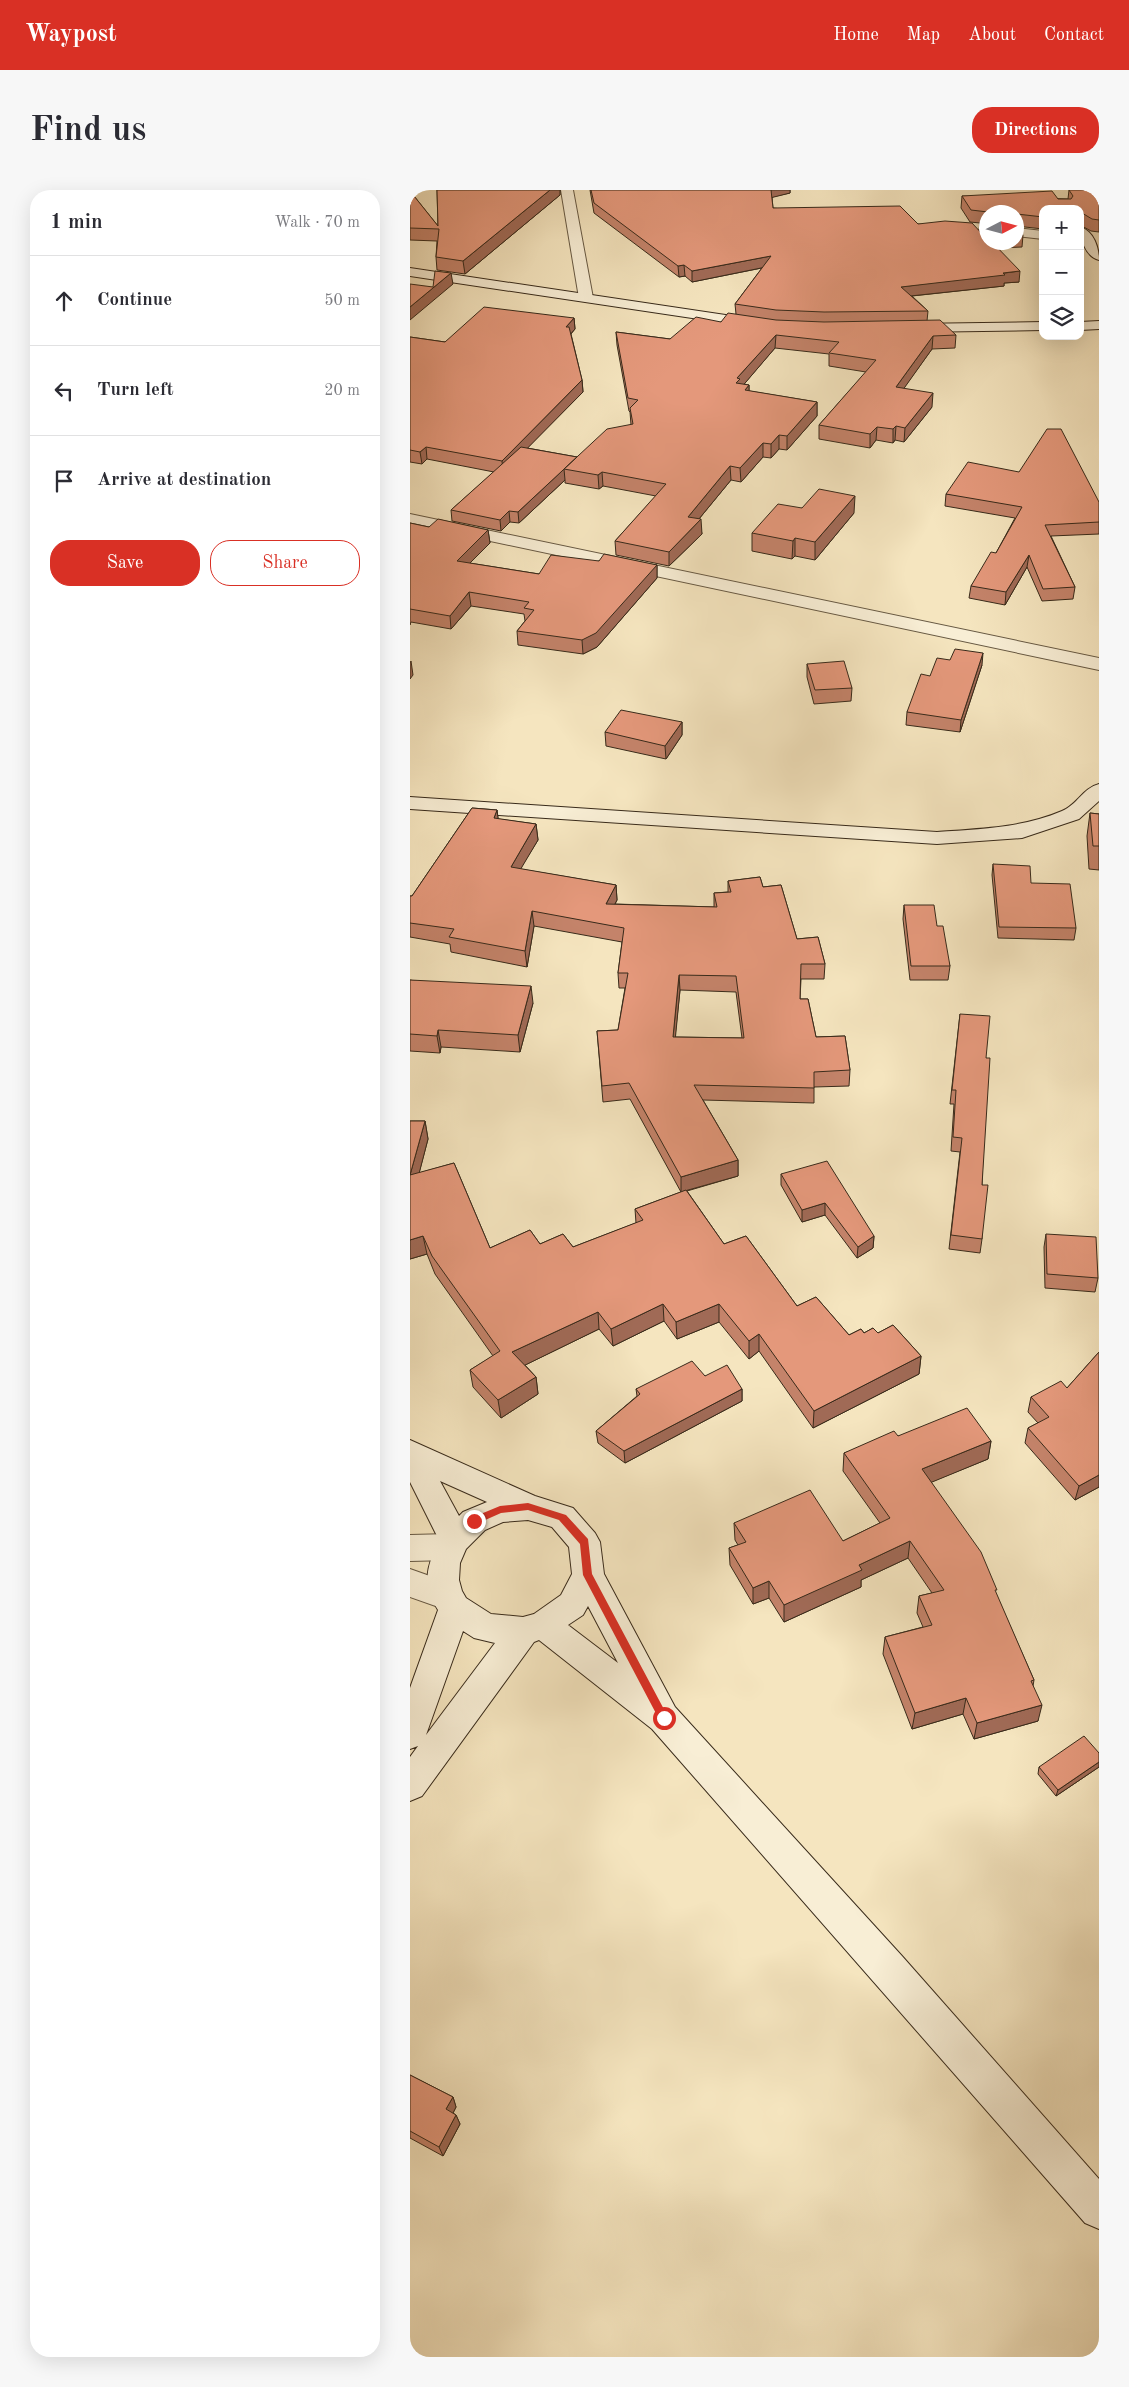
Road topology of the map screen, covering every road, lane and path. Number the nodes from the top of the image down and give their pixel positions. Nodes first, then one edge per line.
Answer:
1 (567, 190) edge
2 (1024, 233) edge
3 (1039, 235) edge
4 (1084, 239) edge
5 (1099, 256) edge
6 (410, 272) edge
7 (586, 298) junction
8 (1099, 325) edge
9 (1039, 326) edge
10 (1084, 326) edge
11 (776, 327) edge
12 (893, 328) edge
13 (410, 519) edge
14 (1099, 664) edge
15 (1099, 790) edge
16 (410, 803) edge
17 (411, 1453) edge
18 (528, 1507) junction
19 (452, 1544) junction
20 (410, 1548) edge
21 (588, 1575) junction
22 (410, 1584) edge
23 (451, 1602) junction
24 (533, 1628) junction
25 (664, 1718) junction
26 (410, 1734) edge
27 (410, 1785) edge
28 (1099, 2209) edge

1 - 7 street
2 - 3 street
4 - 5 street
6 - 7 street
7 - 11 street
8 - 10 street
9 - 12 street
13 - 14 street
15 - 16 street
17 - 18 street
17 - 19 street
18 - 19 street
18 - 21 street
19 - 20 street
19 - 23 street
21 - 24 street
21 - 25 street
22 - 23 street
23 - 24 street
23 - 26 street
24 - 25 street
24 - 27 street
25 - 28 street

